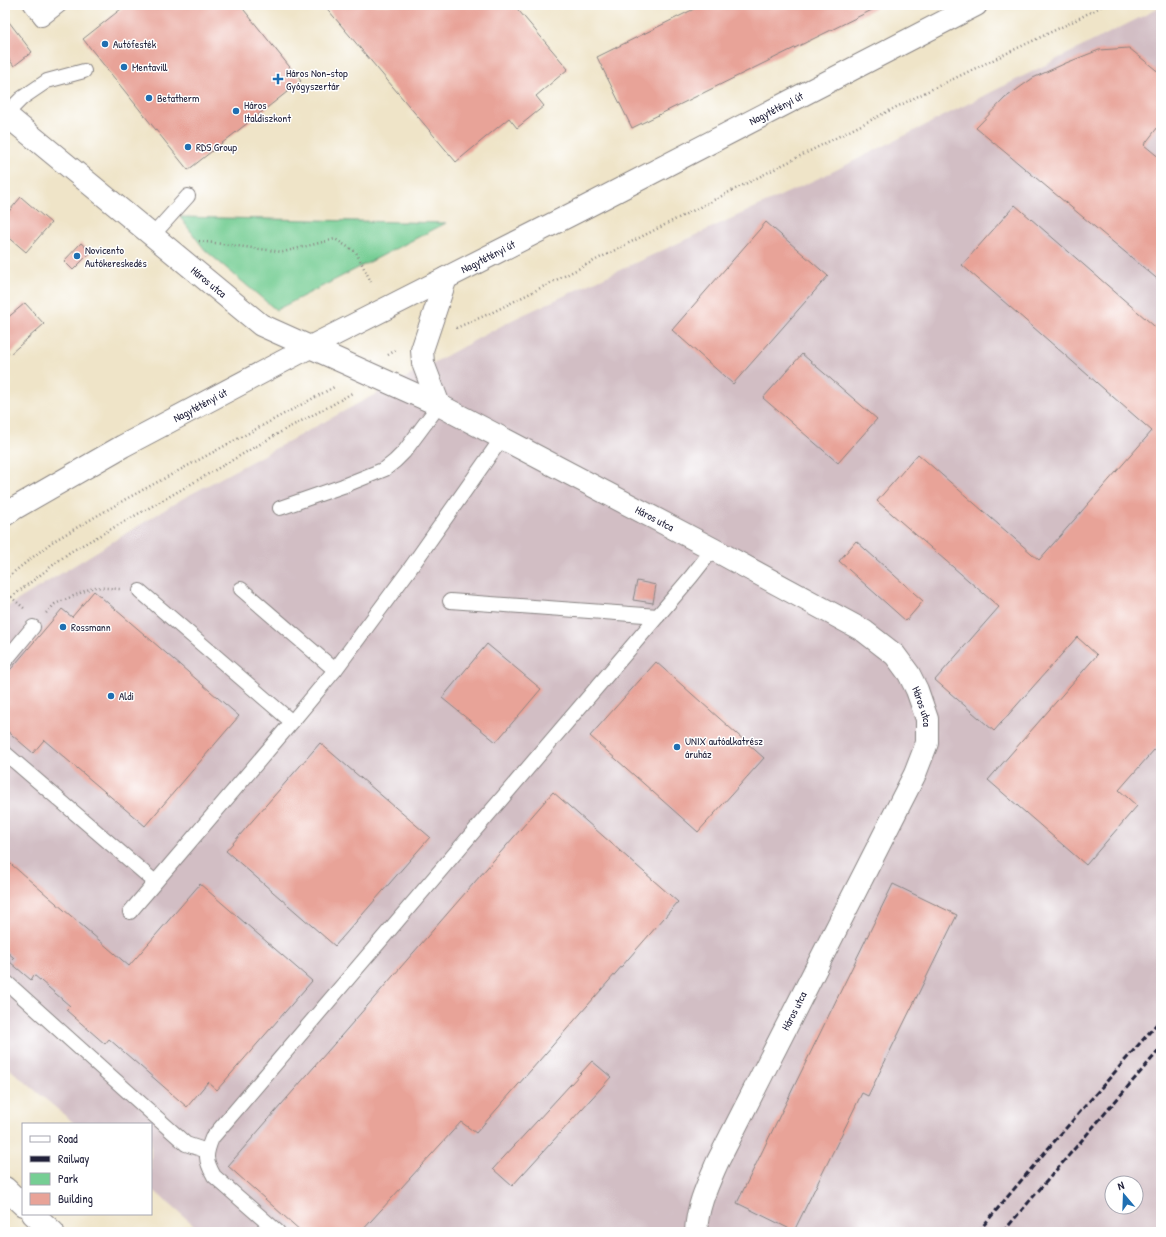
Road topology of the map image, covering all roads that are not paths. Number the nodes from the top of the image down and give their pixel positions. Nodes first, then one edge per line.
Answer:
1 (31, 5) edge
2 (60, 5) edge
3 (976, 5) edge
4 (84, 71) dead end
5 (5, 114) edge
6 (188, 196) dead end
7 (152, 236) junction
8 (446, 278) junction
9 (310, 347) junction
10 (439, 405) junction
11 (502, 438) junction
12 (280, 508) dead end
13 (5, 515) edge
14 (712, 549) junction
15 (241, 589) dead end
16 (140, 590) road end
17 (450, 601) dead end
18 (658, 616) junction
19 (34, 627) road end
20 (5, 661) edge
21 (335, 670) junction
22 (292, 722) junction
23 (5, 753) edge
24 (155, 882) junction
25 (130, 912) dead end
26 (5, 981) edge
27 (207, 1151) junction
28 (5, 1188) edge
29 (22, 1204) edge
30 (34, 1215) edge
31 (53, 1232) edge
32 (278, 1232) edge
33 (696, 1232) edge

1 - 2 lane
3 - 8 street, Nagytétényi út
4 - 5 lane
5 - 7 street, Háros utca
6 - 7 lane
7 - 9 street, Háros utca
8 - 9 street, Nagytétényi út
8 - 10 street
9 - 10 street, Háros utca
9 - 13 street, Nagytétényi út
10 - 11 street, Háros utca
10 - 12 lane
11 - 14 street, Háros utca
11 - 21 lane
14 - 18 lane
14 - 33 street, Háros utca
15 - 21 lane
16 - 22 lane
17 - 18 lane
18 - 27 lane
19 - 20 lane
21 - 22 lane
22 - 24 lane
23 - 24 lane
24 - 25 lane
26 - 27 lane
27 - 32 lane
28 - 29 street
30 - 31 street

